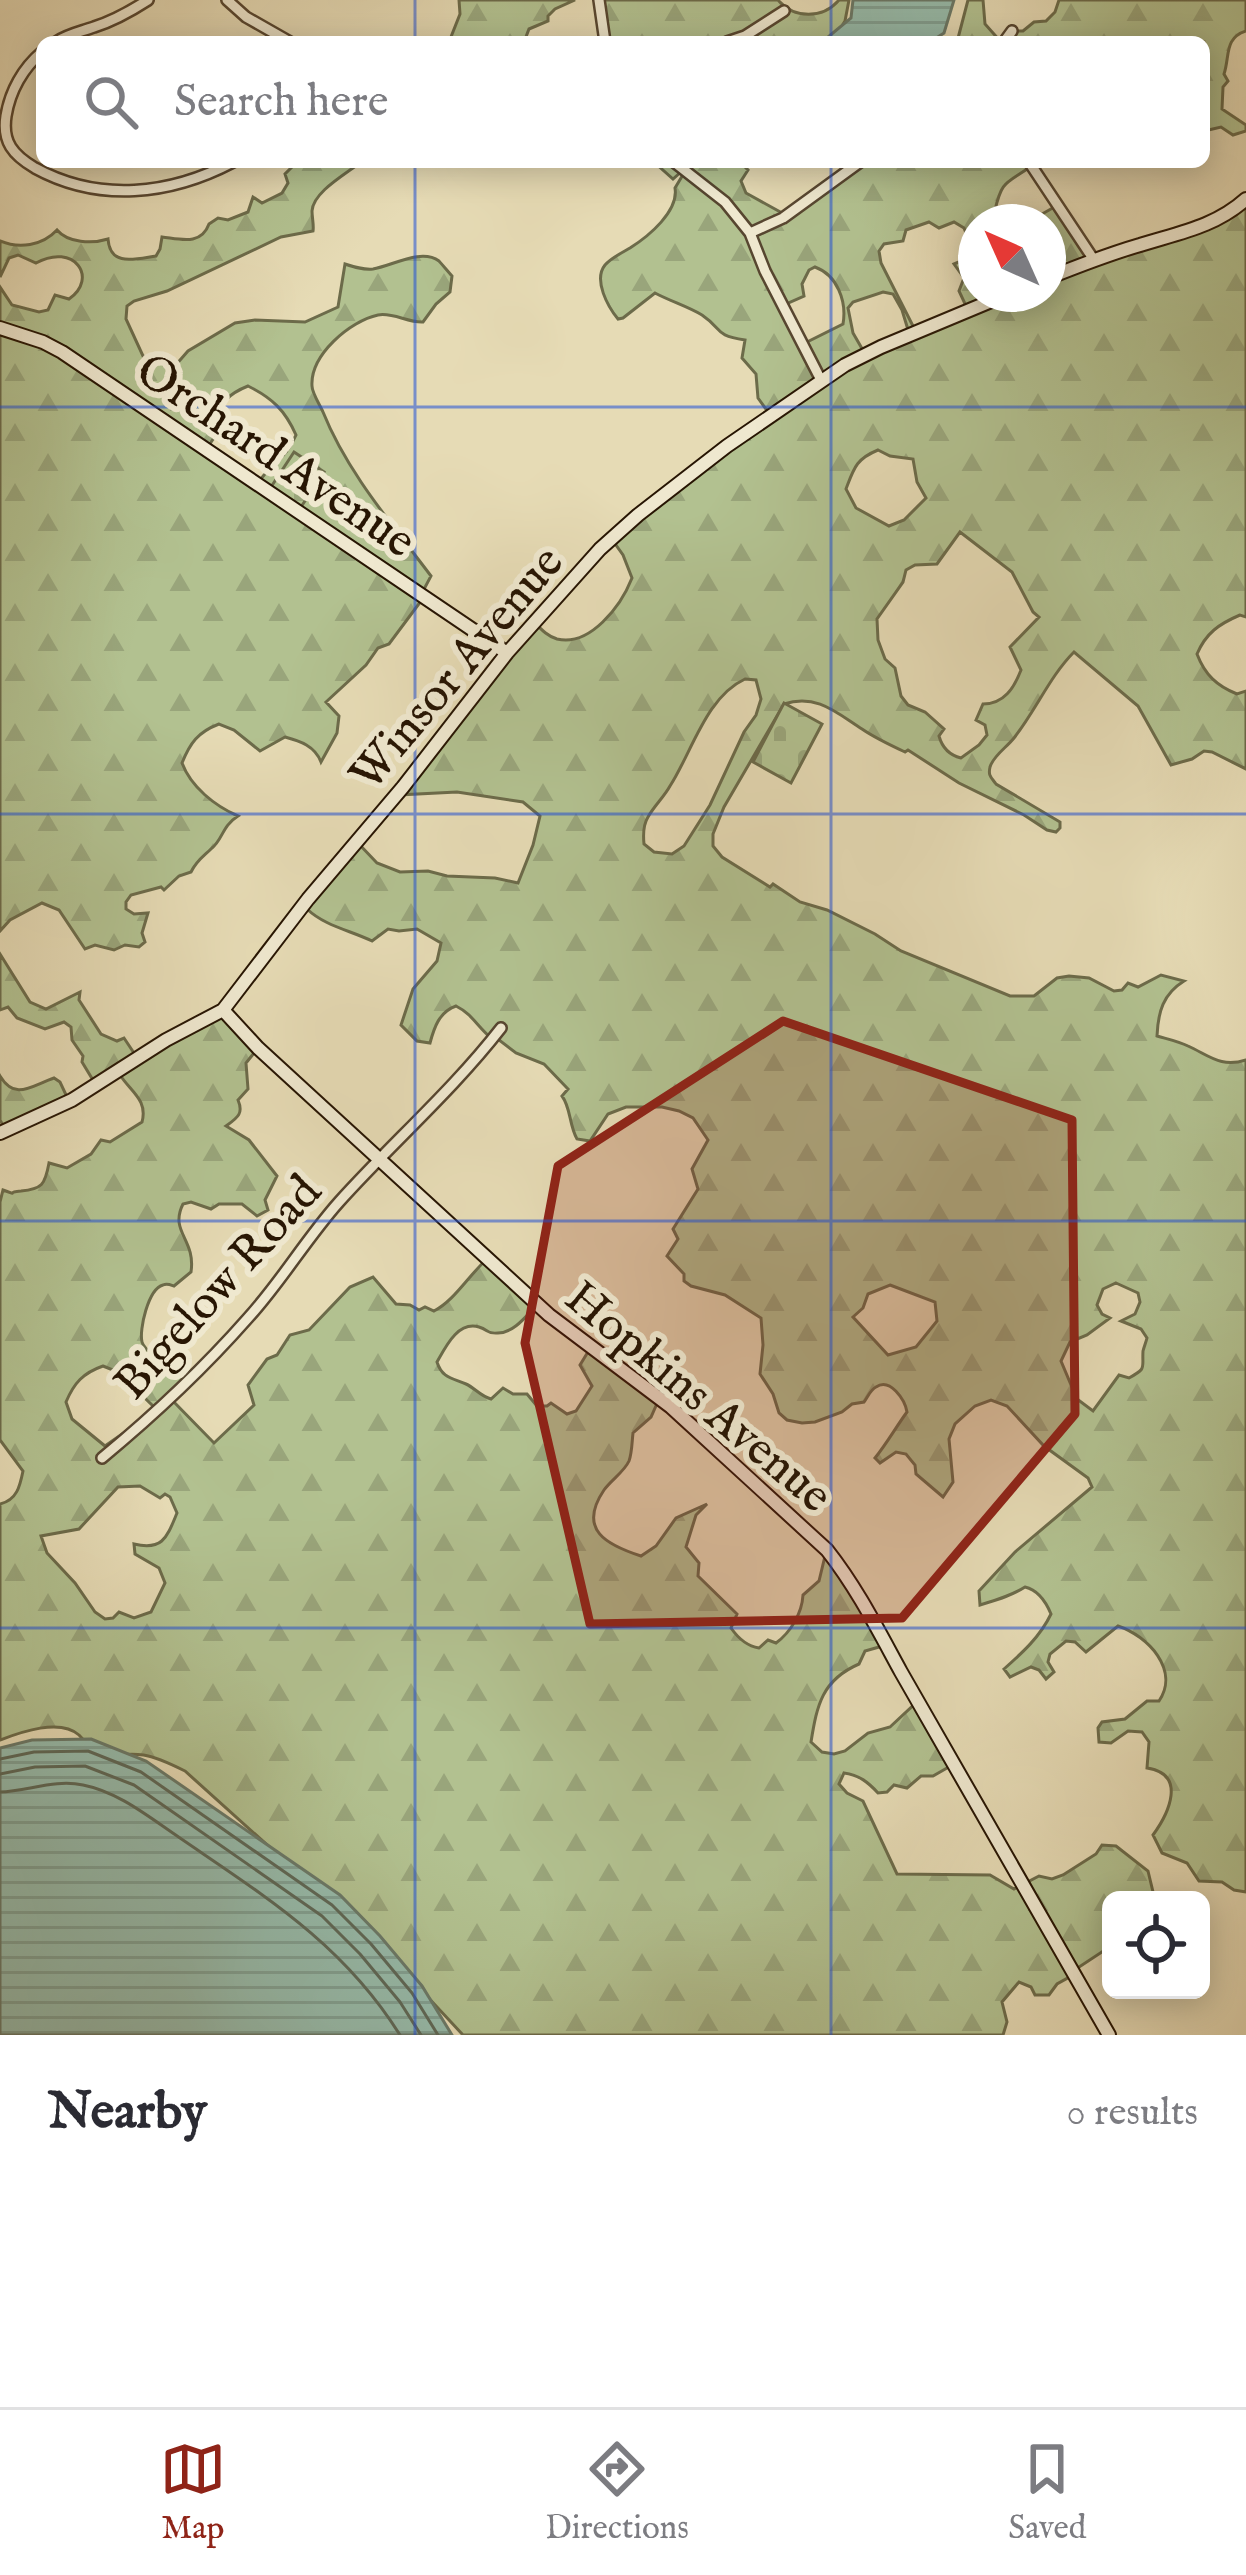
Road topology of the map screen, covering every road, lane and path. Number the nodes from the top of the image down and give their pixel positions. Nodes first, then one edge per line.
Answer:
1 (148, 0) edge
2 (227, 0) edge
3 (599, 0) edge
4 (784, 11) dead end
5 (1012, 31) dead end
6 (65, 36) edge
7 (279, 36) edge
8 (604, 36) edge
9 (745, 36) edge
10 (1008, 36) edge
11 (36, 58) edge
12 (218, 168) edge
13 (682, 168) edge
14 (852, 168) edge
15 (1033, 168) edge
16 (1246, 199) edge
17 (750, 233) junction
18 (1094, 260) junction
19 (1066, 271) edge
20 (965, 312) edge
21 (0, 328) edge
22 (820, 380) junction
23 (507, 653) junction
24 (223, 1010) junction
25 (501, 1028) dead end
26 (0, 1133) edge
27 (380, 1160) junction
28 (103, 1458) dead end
29 (1109, 2035) edge

1 - 6 street
2 - 7 street
3 - 8 street
4 - 9 street
5 - 10 street
11 - 12 street
13 - 17 street
14 - 17 street
15 - 18 street
16 - 18 street
17 - 22 street
18 - 19 street
20 - 22 street, Winsor Avenue
21 - 23 street, Orchard Avenue
22 - 23 street, Winsor Avenue
23 - 24 street, Winsor Avenue
24 - 26 street, Winsor Avenue
24 - 27 street, Hopkins Avenue
25 - 27 street, Bigelow Road
27 - 28 street, Bigelow Road
27 - 29 street, Hopkins Avenue

